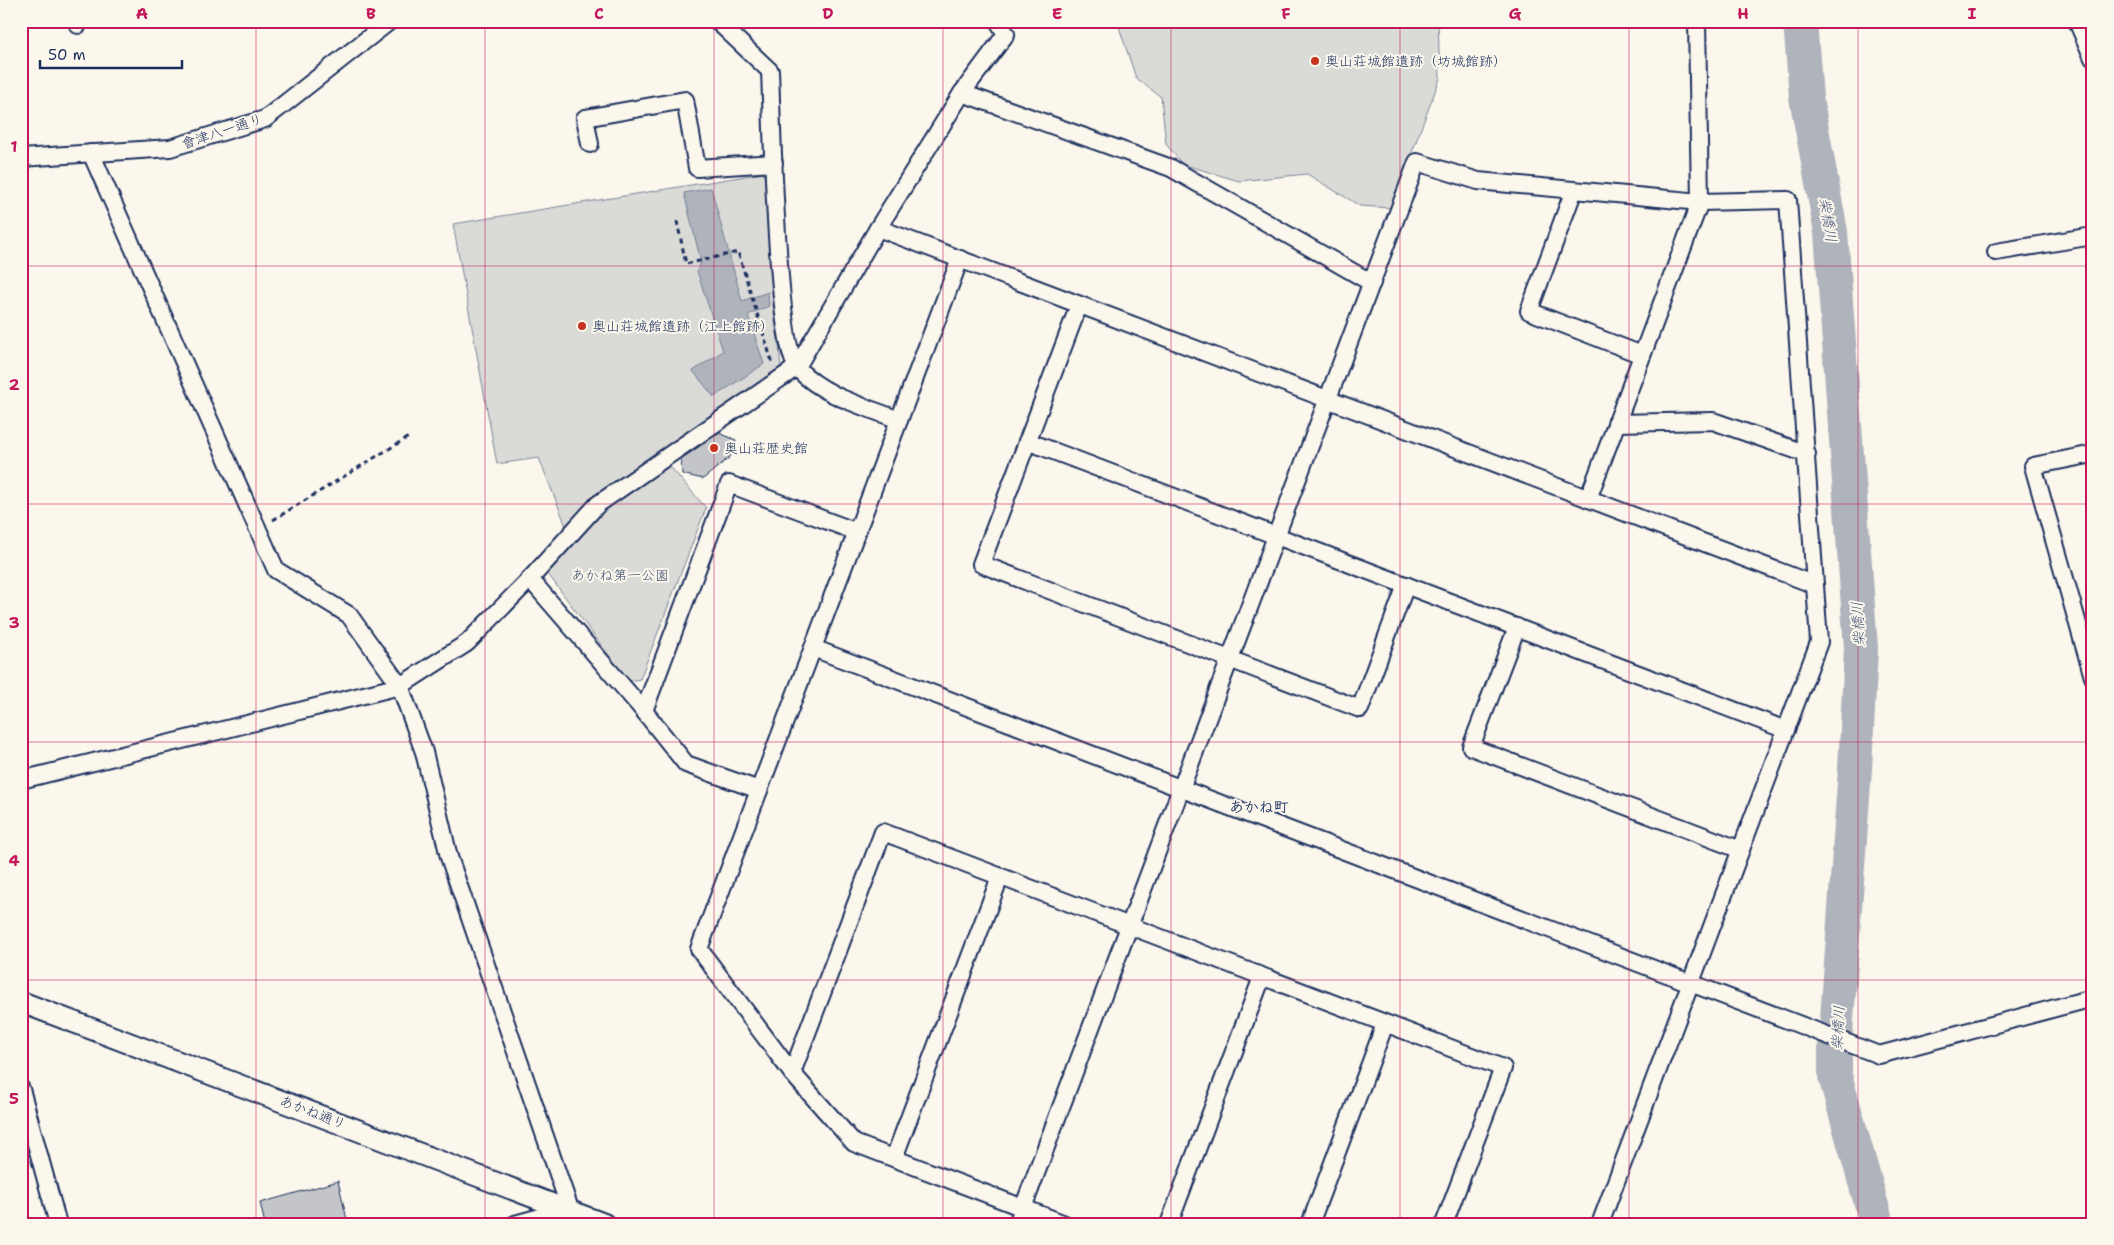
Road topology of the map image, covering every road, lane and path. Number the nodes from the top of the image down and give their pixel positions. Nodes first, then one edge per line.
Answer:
1 (390, 21) edge
2 (717, 21) edge
3 (998, 21) edge
4 (1697, 21) edge
5 (2077, 21) edge
6 (2093, 58) edge
7 (962, 93) junction
8 (590, 144) dead end
9 (91, 153) junction
10 (21, 158) edge
11 (774, 163) junction
12 (1574, 190) junction
13 (1700, 202) junction
14 (677, 221) dead end
15 (878, 228) junction
16 (2093, 236) edge
17 (1996, 252) dead end
18 (960, 260) junction
19 (1372, 283) junction
20 (1078, 305) junction
21 (1642, 355) junction
22 (774, 368) dead end
23 (796, 368) junction
24 (1328, 400) junction
25 (899, 420) junction
26 (1616, 423) junction
27 (410, 436) dead end
28 (1027, 440) junction
29 (1806, 454) junction
30 (2093, 454) edge
31 (1588, 499) junction
32 (258, 529) junction
33 (857, 532) junction
34 (1276, 536) junction
35 (530, 579) junction
36 (1406, 585) junction
37 (1815, 586) junction
38 (1517, 627) junction
39 (813, 648) junction
40 (1230, 659) junction
41 (2093, 677) edge
42 (400, 686) junction
43 (644, 711) junction
44 (1786, 730) junction
45 (21, 780) edge
46 (1181, 788) junction
47 (759, 790) junction
48 (1741, 850) junction
49 (1000, 876) junction
50 (1129, 926) junction
51 (1262, 977) junction
52 (1691, 983) junction
53 (2093, 998) edge
54 (21, 1002) edge
55 (1385, 1024) junction
56 (792, 1073) junction
57 (21, 1089) edge
58 (894, 1158) junction
59 (1023, 1208) junction
60 (570, 1209) junction
61 (58, 1224) edge
62 (515, 1224) edge
63 (604, 1224) edge
64 (1017, 1224) edge
65 (1065, 1224) edge
66 (1169, 1224) edge
67 (1310, 1224) edge
68 (1444, 1224) edge
69 (1600, 1224) edge

1 - 9 street, 會津八一通り
2 - 11 street
3 - 7 street
4 - 13 street
5 - 6 street
7 - 15 street
7 - 19 street
8 - 11 street
9 - 10 street, 會津八一通り
9 - 32 street
11 - 23 street
12 - 13 street
12 - 19 street
12 - 21 street
13 - 21 street
13 - 29 street
14 - 22 path
15 - 18 street
15 - 23 street
16 - 17 street
18 - 20 street
18 - 25 street
19 - 24 street
20 - 24 street
20 - 28 street
21 - 26 street
23 - 25 street
23 - 35 street
24 - 31 street
24 - 34 street
25 - 33 street
26 - 29 street
26 - 31 street
27 - 32 path
28 - 34 street
28 - 40 street
29 - 37 street
30 - 41 street
31 - 37 street
32 - 42 street
33 - 39 street
33 - 43 street
34 - 36 street
34 - 40 street
35 - 42 street
35 - 43 street
36 - 38 street
36 - 40 street
37 - 44 street
38 - 44 street
38 - 48 street
39 - 46 street
39 - 47 street
40 - 46 street
42 - 45 street
42 - 60 street
43 - 47 street
44 - 48 street
46 - 50 street
46 - 52 street
47 - 56 street
48 - 52 street
49 - 50 street
49 - 56 street
49 - 58 street
50 - 51 street
50 - 59 street
51 - 55 street
51 - 66 street
52 - 53 street
52 - 69 street
54 - 60 street, あかね通り
55 - 67 street
55 - 68 street
56 - 58 street
57 - 61 street
58 - 59 street
59 - 64 street
59 - 65 street
60 - 62 street
60 - 63 street, あかね通り

